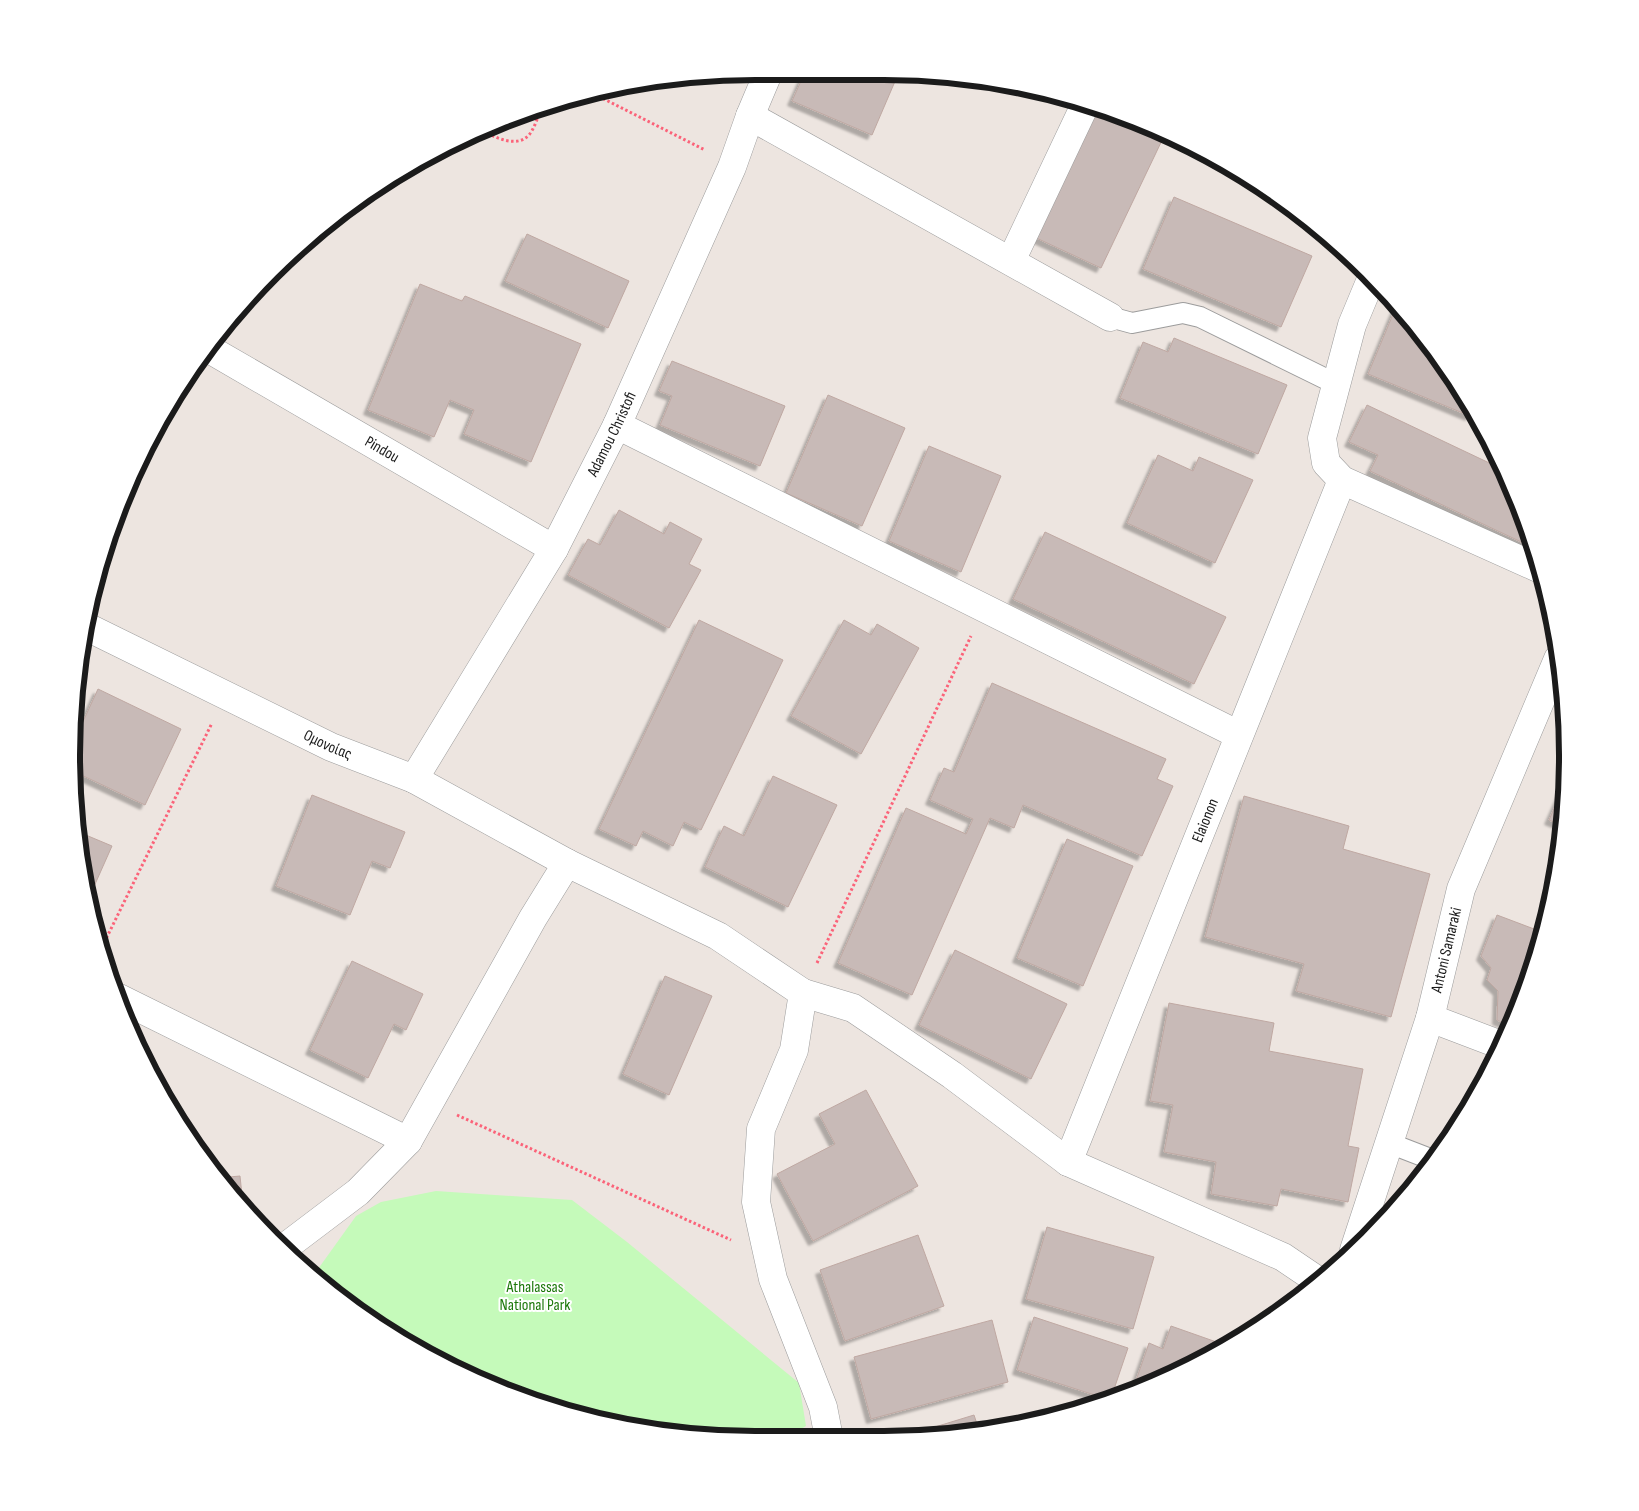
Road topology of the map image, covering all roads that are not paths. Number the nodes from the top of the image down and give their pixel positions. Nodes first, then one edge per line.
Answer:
1 (765, 80) edge
2 (1082, 110) edge
3 (750, 116) junction
4 (1011, 261) junction
5 (1368, 286) edge
6 (1110, 317) joint
7 (214, 352) edge
8 (1336, 384) junction
9 (617, 425) junction
10 (1342, 480) junction
11 (554, 549) junction
12 (1531, 565) edge
13 (92, 630) edge
14 (1553, 670) edge
15 (1239, 735) junction
16 (414, 778) junction
17 (567, 863) junction
18 (802, 993) junction
19 (127, 1003) edge
20 (1430, 1018) junction
21 (1494, 1043) edge
22 (408, 1141) junction
23 (1389, 1143) junction
24 (1426, 1157) edge
25 (1068, 1162) junction
26 (1359, 1235) edge
27 (290, 1244) edge
28 (1312, 1277) edge
29 (827, 1431) edge

1 - 3 street, Adamou Christofi
2 - 4 street
3 - 4 street
3 - 9 street, Adamou Christofi
4 - 6 street
5 - 8 street
6 - 8 lane
7 - 11 street, Pindou
8 - 10 street
9 - 11 street, Adamou Christofi
9 - 15 street
10 - 12 street
10 - 15 street, Elaionon
11 - 16 street, Adamou Christofi
13 - 16 street, Ομονοίας
14 - 20 street, Antoni Samaraki
15 - 25 street, Elaionon
16 - 17 street, Ομονοίας
17 - 18 street, Ομονοίας
17 - 22 street
18 - 25 street, Ομονοίας
18 - 29 street
19 - 22 street
20 - 21 street
20 - 23 street, Antoni Samaraki
22 - 27 street
23 - 24 lane
23 - 26 street, Antoni Samaraki
25 - 28 street, Ομονοίας

